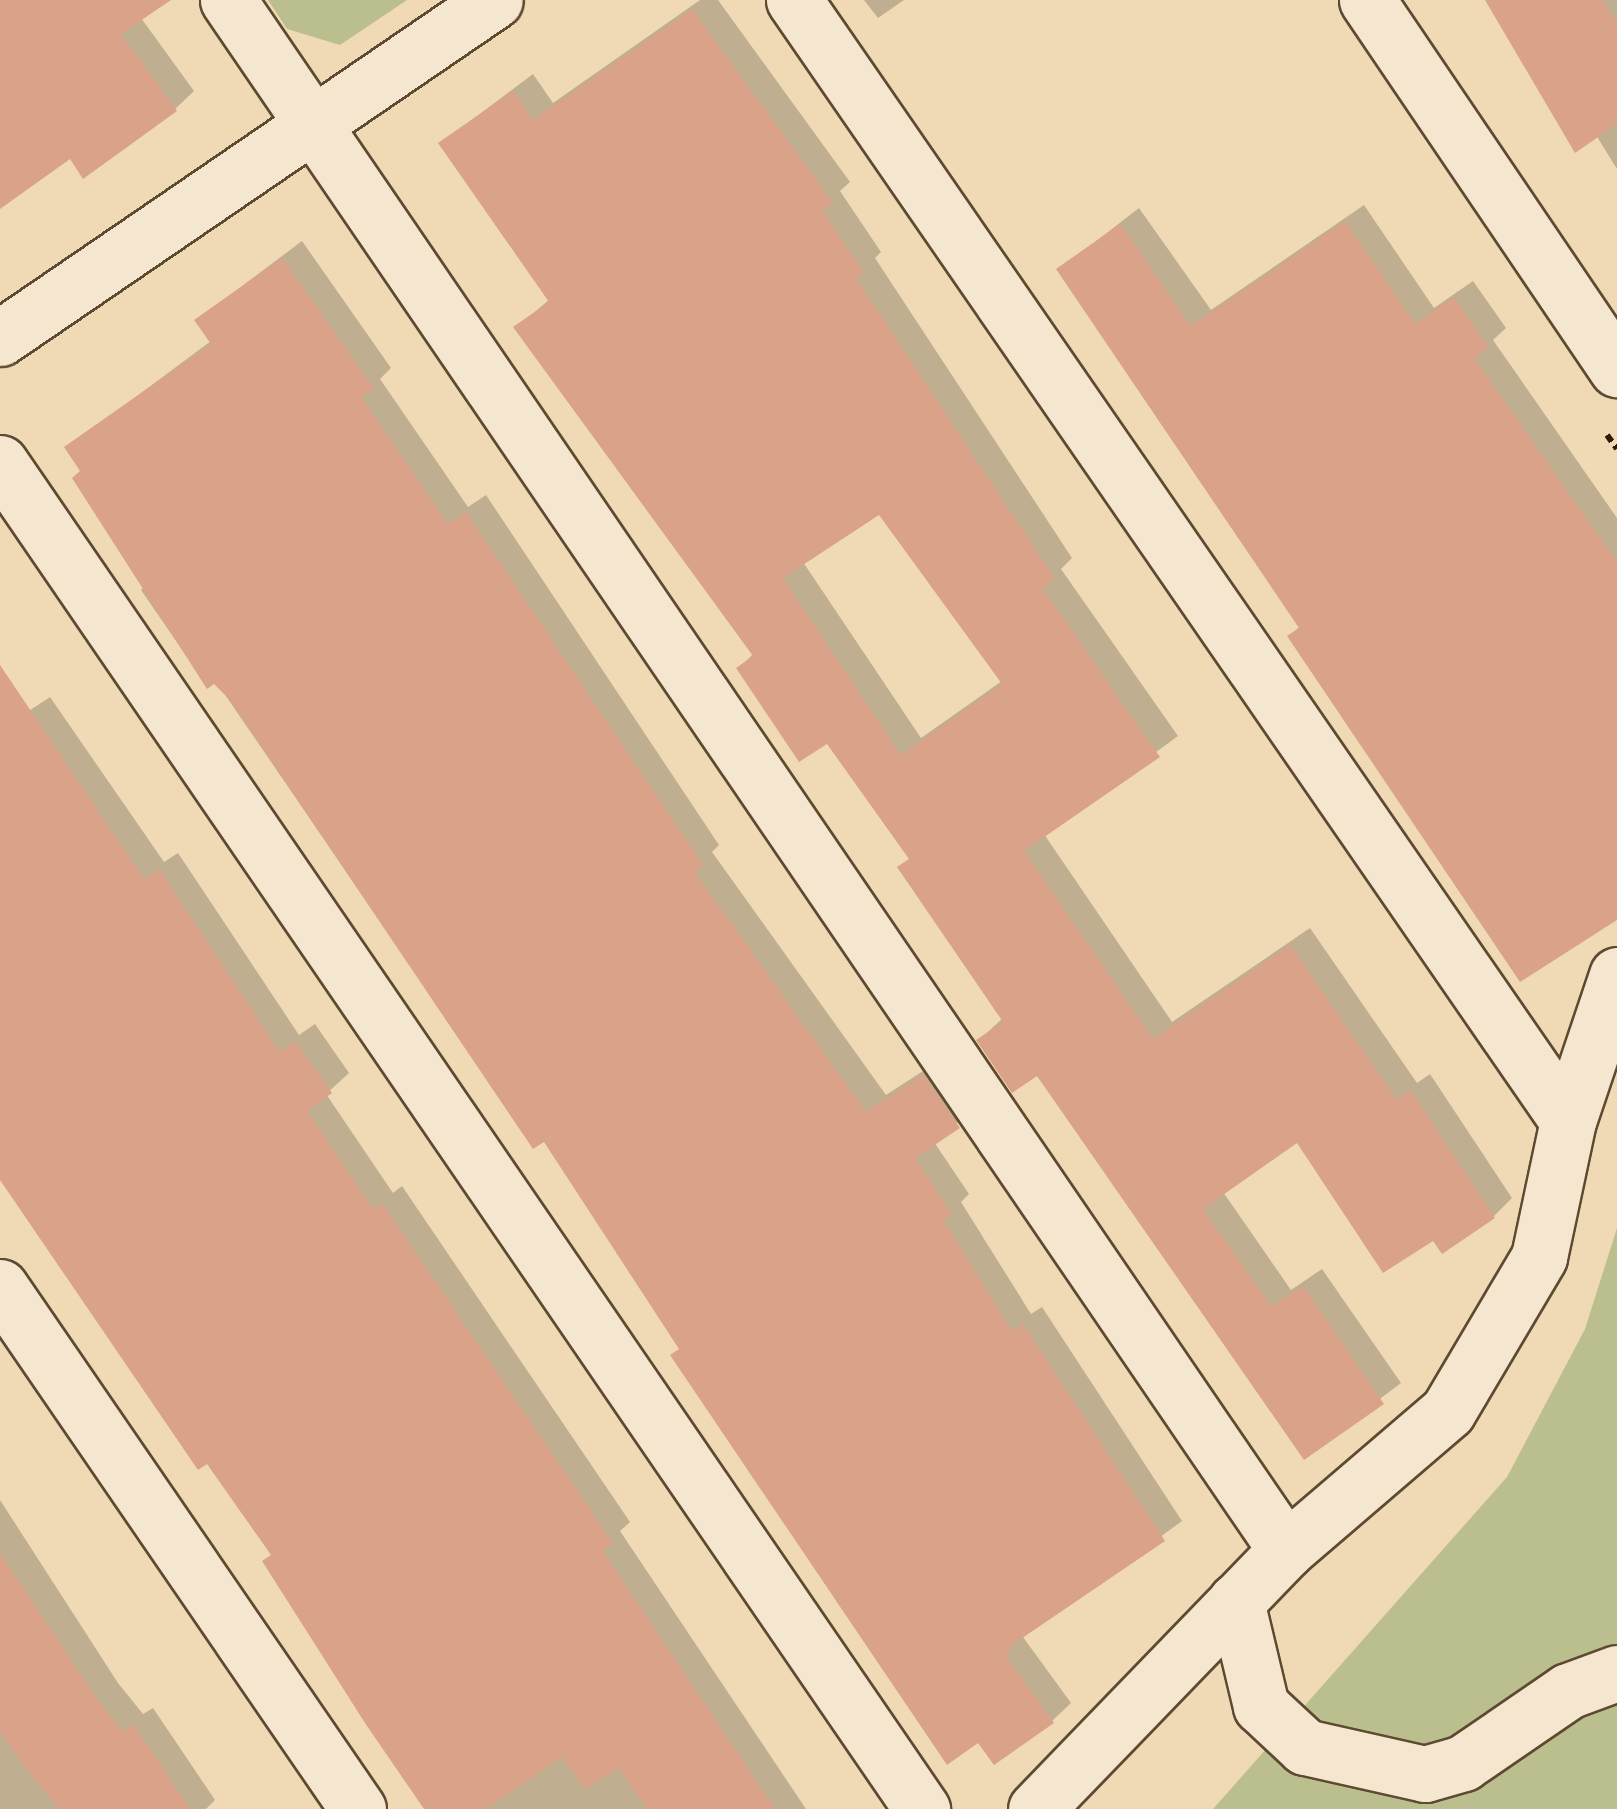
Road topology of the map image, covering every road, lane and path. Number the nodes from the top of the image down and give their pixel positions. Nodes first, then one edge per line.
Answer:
1 (228, 0) edge
2 (495, 0) edge
3 (794, 0) edge
4 (1367, 0) edge
5 (313, 124) junction
6 (0, 338) edge
7 (1617, 369) edge
8 (0, 464) edge
9 (1617, 976) edge
10 (1568, 1121) junction
11 (0, 1287) edge
12 (1286, 1550) junction
13 (1236, 1601) junction
14 (1617, 1672) edge
15 (358, 1809) edge
16 (922, 1809) edge
17 (1036, 1809) edge

1 - 5 street
2 - 5 street
3 - 10 street
4 - 7 street
5 - 6 street
5 - 12 street
8 - 16 street
9 - 10 street
10 - 12 street
11 - 15 street
12 - 13 street
13 - 14 street
13 - 17 street

